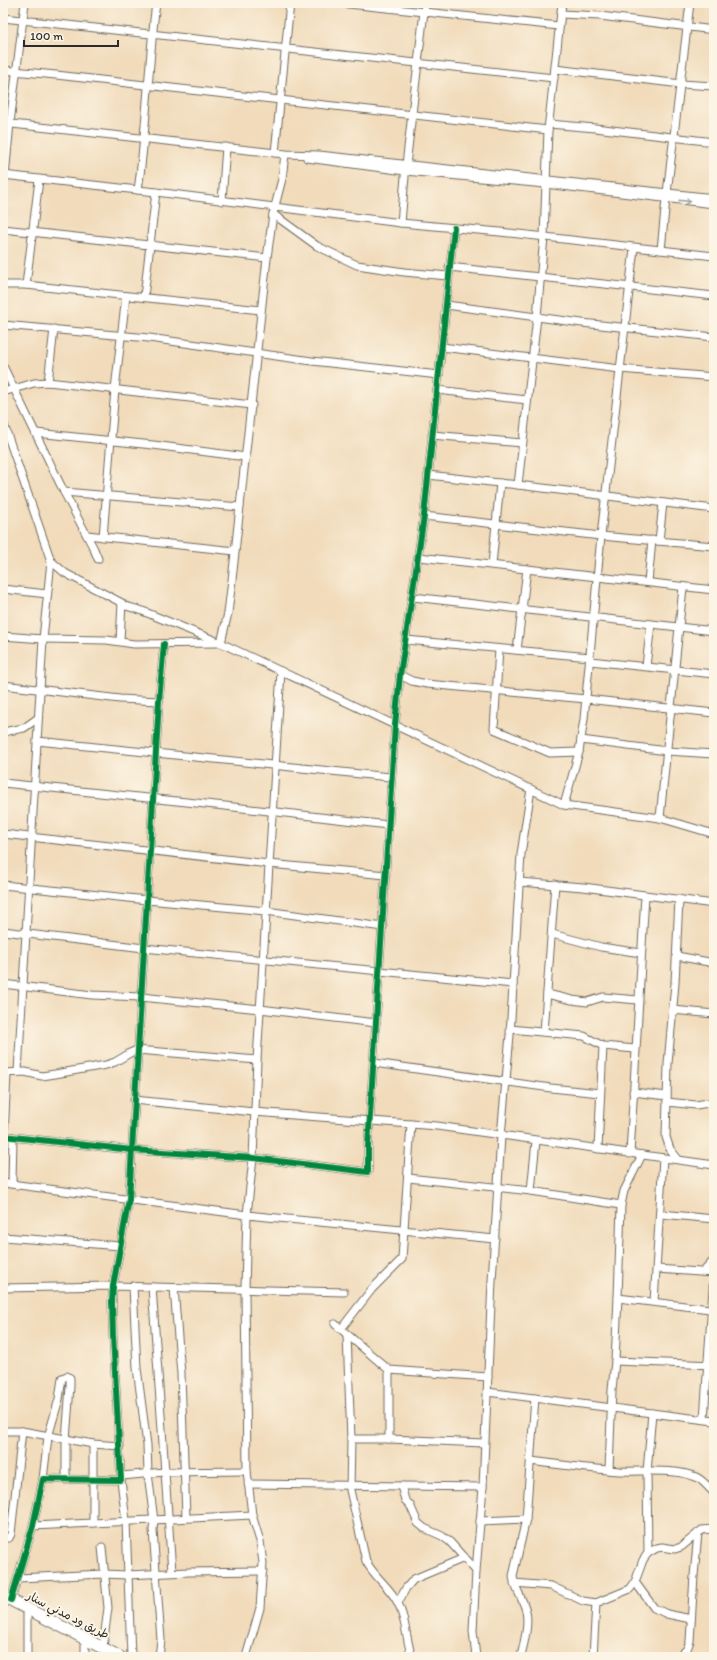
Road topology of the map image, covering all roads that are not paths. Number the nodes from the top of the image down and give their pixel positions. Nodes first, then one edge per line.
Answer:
1 (25, 3) edge
2 (156, 3) edge
3 (290, 3) edge
4 (338, 3) edge
5 (425, 3) edge
6 (562, 3) edge
7 (690, 3) edge
8 (424, 11) junction
9 (561, 14) junction
10 (3, 18) edge
11 (22, 20) junction
12 (559, 26) junction
13 (687, 27) junction
14 (714, 30) edge
15 (152, 35) junction
16 (285, 49) junction
17 (418, 63) junction
18 (555, 69) junction
19 (3, 70) edge
20 (17, 72) junction
21 (554, 78) junction
22 (681, 84) junction
23 (147, 85) junction
24 (714, 86) edge
25 (280, 101) junction
26 (412, 116) junction
27 (6, 123) edge
28 (549, 127) junction
29 (674, 137) junction
30 (145, 138) junction
31 (714, 142) edge
32 (226, 147) junction
33 (275, 153) junction
34 (285, 154) junction
35 (405, 168) junction
36 (4, 176) edge
37 (39, 180) junction
38 (546, 182) junction
39 (138, 190) junction
40 (156, 192) junction
41 (667, 196) junction
42 (714, 198) edge
43 (222, 200) junction
44 (714, 204) edge
45 (274, 211) junction
46 (401, 223) junction
47 (3, 228) edge
48 (454, 228) junction
49 (32, 233) junction
50 (544, 237) junction
51 (150, 245) junction
52 (634, 248) junction
53 (661, 250) junction
54 (714, 256) edge
55 (267, 258) junction
56 (449, 267) junction
57 (448, 276) junction
58 (540, 277) junction
59 (3, 285) edge
60 (26, 285) junction
61 (629, 288) junction
62 (126, 296) junction
63 (714, 296) edge
64 (144, 297) junction
65 (446, 305) junction
66 (261, 310) junction
67 (537, 317) junction
68 (3, 325) edge
69 (625, 328) junction
70 (54, 330) junction
71 (121, 336) junction
72 (714, 337) edge
73 (442, 347) junction
74 (257, 354) junction
75 (714, 357) edge
76 (532, 358) junction
77 (3, 366) edge
78 (620, 369) junction
79 (439, 374) junction
80 (713, 377) edge
81 (48, 382) junction
82 (13, 388) junction
83 (115, 389) junction
84 (437, 390) junction
85 (3, 392) edge
86 (527, 400) junction
87 (252, 405) junction
88 (3, 422) edge
89 (36, 433) junction
90 (432, 435) junction
91 (111, 441) junction
92 (522, 443) junction
93 (246, 457) junction
94 (428, 475) junction
95 (500, 483) junction
96 (518, 485) junction
97 (64, 492) junction
98 (107, 495) junction
99 (606, 496) junction
100 (663, 503) junction
101 (240, 507) junction
102 (714, 509) edge
103 (424, 516) junction
104 (496, 523) junction
105 (87, 535) junction
106 (601, 536) junction
107 (103, 537) junction
108 (656, 540) junction
109 (714, 546) edge
110 (235, 551) junction
111 (419, 556) junction
112 (98, 559) dead end
113 (51, 561) junction
114 (492, 565) junction
115 (527, 569) junction
116 (597, 576) junction
117 (648, 582) junction
118 (683, 586) junction
119 (3, 589) edge
120 (714, 590) edge
121 (47, 594) junction
122 (413, 597) junction
123 (122, 605) junction
124 (522, 610) junction
125 (594, 617) junction
126 (651, 624) junction
127 (678, 627) junction
128 (714, 631) edge
129 (3, 636) edge
130 (43, 640) junction
131 (406, 640) junction
132 (120, 642) junction
133 (221, 643) junction
134 (164, 644) junction
135 (499, 649) junction
136 (517, 650) junction
137 (590, 659) junction
138 (646, 666) junction
139 (675, 670) junction
140 (281, 671) junction
141 (714, 674) edge
142 (400, 675) junction
143 (3, 685) edge
144 (40, 689) junction
145 (496, 690) junction
146 (586, 699) junction
147 (159, 701) junction
148 (671, 709) junction
149 (714, 713) edge
150 (38, 718) junction
151 (395, 725) junction
152 (3, 732) edge
153 (581, 740) junction
154 (37, 741) junction
155 (667, 751) junction
156 (157, 752) junction
157 (579, 752) junction
158 (714, 754) edge
159 (275, 765) junction
160 (390, 777) junction
161 (3, 783) edge
162 (35, 786) junction
163 (531, 789) junction
164 (153, 799) junction
165 (564, 805) junction
166 (272, 812) junction
167 (660, 818) junction
168 (388, 825) junction
169 (3, 834) edge
170 (714, 834) edge
171 (31, 837) junction
172 (150, 850) junction
173 (269, 864) junction
174 (386, 875) junction
175 (519, 882) junction
176 (555, 884) junction
177 (3, 885) edge
178 (28, 888) junction
179 (645, 895) junction
180 (679, 899) junction
181 (147, 900) junction
182 (714, 904) edge
183 (266, 911) junction
184 (383, 927) junction
185 (3, 931) edge
186 (25, 933) junction
187 (552, 934) junction
188 (144, 948) junction
189 (641, 953) junction
190 (677, 956) junction
191 (263, 959) junction
192 (714, 963) edge
193 (380, 971) junction
194 (3, 984) edge
195 (513, 984) junction
196 (22, 987) junction
197 (547, 994) junction
198 (141, 997) junction
199 (638, 1000) junction
200 (260, 1008) junction
201 (673, 1010) junction
202 (714, 1014) edge
203 (376, 1023) junction
204 (510, 1029) junction
205 (544, 1032) junction
206 (603, 1046) junction
207 (635, 1049) junction
208 (138, 1050) junction
209 (257, 1060) junction
210 (374, 1063) junction
211 (18, 1072) junction
212 (5, 1073) edge
213 (506, 1081) junction
214 (600, 1092) junction
215 (633, 1092) junction
216 (667, 1099) junction
217 (134, 1100) junction
218 (714, 1102) edge
219 (254, 1112) junction
220 (370, 1120) junction
221 (411, 1124) junction
222 (4, 1136) edge
223 (501, 1136) junction
224 (13, 1137) junction
225 (536, 1141) junction
226 (598, 1149) junction
227 (132, 1150) junction
228 (630, 1154) junction
229 (642, 1155) junction
230 (253, 1158) junction
231 (663, 1158) junction
232 (678, 1159) junction
233 (714, 1165) edge
234 (408, 1178) junction
235 (3, 1183) edge
236 (12, 1183) junction
237 (498, 1187) junction
238 (531, 1191) junction
239 (129, 1199) junction
240 (621, 1205) junction
241 (661, 1214) junction
242 (247, 1215) junction
243 (714, 1219) edge
244 (405, 1230) junction
245 (3, 1237) edge
246 (495, 1239) junction
247 (121, 1246) junction
248 (714, 1260) edge
249 (656, 1269) junction
250 (702, 1272) junction
251 (714, 1273) edge
252 (113, 1286) junction
253 (133, 1286) junction
254 (152, 1287) junction
255 (3, 1288) edge
256 (174, 1288) junction
257 (245, 1289) junction
258 (344, 1292) dead end
259 (618, 1298) junction
260 (654, 1302) junction
261 (710, 1309) junction
262 (335, 1324) dead end
263 (341, 1329) junction
264 (347, 1335) junction
265 (615, 1361) junction
266 (710, 1365) edge
267 (389, 1370) junction
268 (488, 1377) junction
269 (487, 1392) junction
270 (535, 1398) junction
271 (611, 1408) junction
272 (652, 1413) junction
273 (704, 1419) junction
274 (714, 1421) edge
275 (3, 1431) edge
276 (22, 1432) junction
277 (48, 1437) junction
278 (351, 1439) junction
279 (389, 1439) junction
280 (66, 1440) junction
281 (484, 1443) junction
282 (93, 1444) junction
283 (120, 1446) junction
284 (531, 1461) junction
285 (609, 1470) junction
286 (247, 1471) junction
287 (164, 1472) junction
288 (183, 1472) junction
289 (646, 1472) junction
290 (148, 1473) junction
291 (122, 1478) junction
292 (43, 1479) junction
293 (66, 1480) junction
294 (92, 1480) junction
295 (248, 1484) junction
296 (350, 1485) junction
297 (401, 1486) junction
298 (483, 1487) junction
299 (714, 1493) edge
300 (252, 1515) junction
301 (186, 1518) junction
302 (526, 1519) junction
303 (168, 1520) junction
304 (126, 1521) junction
305 (154, 1521) junction
306 (480, 1521) junction
307 (93, 1523) junction
308 (34, 1526) junction
309 (714, 1529) edge
310 (698, 1533) junction
311 (3, 1538) edge
312 (102, 1547) dead end
313 (648, 1553) junction
314 (464, 1558) junction
315 (262, 1571) junction
316 (476, 1571) junction
317 (172, 1572) junction
318 (104, 1574) junction
319 (157, 1574) junction
320 (127, 1575) junction
321 (18, 1578) junction
322 (635, 1582) junction
323 (514, 1583) junction
324 (7, 1598) edge
325 (596, 1603) junction
326 (398, 1604) junction
327 (27, 1608) junction
328 (691, 1619) junction
329 (85, 1639) junction
330 (103, 1648) junction
331 (27, 1657) edge
332 (85, 1657) edge
333 (120, 1657) edge
334 (131, 1657) edge
335 (158, 1657) edge
336 (246, 1657) edge
337 (412, 1657) edge
338 (476, 1657) edge
339 (521, 1657) edge
340 (593, 1657) edge
341 (679, 1657) edge

1 - 11 street
2 - 15 street
3 - 16 street
4 - 8 street
5 - 8 street
6 - 9 street
7 - 13 street
8 - 12 street
8 - 17 street
9 - 12 street
9 - 13 street
10 - 11 street
11 - 15 street
11 - 20 street
12 - 18 street
13 - 14 street
13 - 22 street
15 - 16 street
15 - 23 street
16 - 17 street
16 - 25 street
17 - 21 street
17 - 26 street
18 - 21 street
18 - 22 street
19 - 20 street
20 - 23 street
20 - 27 street
21 - 28 street
22 - 24 street
22 - 29 street
23 - 25 street
23 - 30 street
25 - 26 street
25 - 33 street
26 - 28 street
26 - 35 street
27 - 30 street
27 - 36 street
28 - 29 street
28 - 38 street
29 - 31 street
29 - 41 street
30 - 32 street
30 - 39 street
32 - 33 street
32 - 43 street
33 - 34 street
34 - 35 street
34 - 45 street
35 - 38 street
35 - 46 street
36 - 37 street
37 - 39 street
37 - 49 street
38 - 41 street
38 - 50 street
39 - 40 street
40 - 43 street
40 - 51 street
41 - 42 street
41 -> 44 street
41 - 53 street
43 - 45 street
45 - 46 street
45 - 55 street
45 - 57 street
46 - 48 street
47 - 49 street
48 - 50 street
48 - 56 street
49 - 51 street
49 - 60 street
50 - 52 street
50 - 58 street
51 - 55 street
51 - 64 street
52 - 53 street
52 - 61 street
53 - 54 street
55 - 66 street
56 - 57 street
56 - 58 street
57 - 65 street
58 - 61 street
58 - 67 street
59 - 60 street
60 - 62 street
61 - 63 street
61 - 69 street
62 - 64 street
62 - 71 street
64 - 66 street
65 - 67 street
65 - 73 street
66 - 74 street
67 - 69 street
67 - 76 street
68 - 70 street
69 - 72 street
69 - 78 street
70 - 71 street
70 - 81 street
71 - 74 street
71 - 83 street
73 - 76 street
73 - 79 street
74 - 79 street
74 - 87 street
75 - 80 street
76 - 78 street
76 - 86 street
77 - 82 street
78 - 80 street
78 - 99 street
79 - 84 street
81 - 82 street
81 - 83 street
82 - 85 street
82 - 89 street
83 - 87 street
83 - 91 street
84 - 86 street
84 - 90 street
86 - 92 street
87 - 93 street
88 - 113 street
89 - 91 street
89 - 97 street
90 - 92 street
90 - 94 street
91 - 93 street
91 - 98 street
92 - 96 street
93 - 101 street
94 - 95 street
94 - 103 street
95 - 96 street
95 - 104 street
96 - 99 street
97 - 98 street
97 - 105 street
98 - 101 street
98 - 107 street
99 - 100 street
99 - 106 street
100 - 102 street
100 - 108 street
101 - 110 street
103 - 104 street
103 - 111 street
104 - 106 street
104 - 114 street
105 - 107 street
105 - 112 street
106 - 108 street
106 - 116 street
107 - 110 street
108 - 109 street
108 - 117 street
110 - 133 street
111 - 114 street
111 - 122 street
113 - 121 street
113 - 123 street
114 - 115 street
115 - 116 street
115 - 124 street
116 - 117 street
116 - 125 street
117 - 118 street
118 - 120 street
118 - 127 street
119 - 121 street
121 - 130 street
122 - 124 street
122 - 131 street
123 - 132 street
123 - 133 street
124 - 125 street
124 - 136 street
125 - 126 street
125 - 137 street
126 - 127 street
126 - 138 street
127 - 128 street
127 - 139 street
129 - 130 street
130 - 132 street
130 - 144 street
131 - 135 street
131 - 142 street
132 - 134 street
133 - 134 street
133 - 140 street
134 - 147 street
135 - 136 street
135 - 145 street
136 - 137 street
137 - 138 street
137 - 146 street
138 - 139 street
139 - 141 street
139 - 148 street
140 - 151 street
140 - 159 street
142 - 145 street
142 - 151 street
143 - 144 street
144 - 147 street
144 - 150 street
145 - 146 street
145 - 157 street
146 - 148 street
146 - 153 street
147 - 156 street
148 - 149 street
148 - 155 street
150 - 152 street
150 - 154 street
151 - 160 street
151 - 163 street
153 - 155 street
153 - 157 street
154 - 156 street
154 - 162 street
155 - 158 street
155 - 167 street
156 - 159 street
156 - 164 street
157 - 165 street
159 - 160 street
159 - 166 street
160 - 168 street
161 - 162 street
162 - 164 street
162 - 171 street
163 - 165 street
163 - 175 street
164 - 166 street
164 - 172 street
165 - 167 street
166 - 168 street
166 - 173 street
167 - 170 street
168 - 174 street
169 - 171 street
171 - 172 street
171 - 178 street
172 - 173 street
172 - 181 street
173 - 174 street
173 - 183 street
174 - 184 street
175 - 176 street
175 - 195 street
176 - 179 street
176 - 187 street
177 - 178 street
178 - 181 street
178 - 186 street
179 - 180 street
179 - 189 street
180 - 182 street
180 - 190 street
181 - 183 street
181 - 188 street
183 - 184 street
183 - 191 street
184 - 193 street
185 - 186 street
186 - 188 street
186 - 196 street
187 - 189 street
187 - 197 street
188 - 191 street
188 - 198 street
189 - 199 street
190 - 192 street
190 - 201 street
191 - 193 street
191 - 200 street
193 - 195 street
193 - 203 street
194 - 196 street
195 - 204 street
196 - 198 street
196 - 211 street
197 - 199 street
197 - 205 street
198 - 200 street
198 - 208 street
199 - 207 street
200 - 203 street
200 - 209 street
201 - 202 street
201 - 216 street
203 - 210 street
204 - 205 street
204 - 213 street
205 - 206 street
206 - 207 street
206 - 214 street
207 - 215 street
208 - 209 street
208 - 211 street
208 - 217 street
209 - 219 street
210 - 213 street
210 - 220 street
211 - 212 street
212 - 222 street
213 - 214 street
213 - 223 street
214 - 226 street
215 - 216 street
215 - 228 street
216 - 218 street
216 - 232 street
217 - 219 street
217 - 227 street
219 - 220 street
219 - 230 street
220 - 221 street
220 - 230 street
221 - 223 street
221 - 234 street
222 - 224 street
223 - 225 street
223 - 237 street
224 - 227 street
224 - 236 street
225 - 226 street
225 - 238 street
226 - 228 street
227 - 230 street
227 - 239 street
228 - 229 street
229 - 231 street
229 - 240 street
230 - 242 street
231 - 232 street
231 - 241 street
232 - 233 street
234 - 237 street
234 - 244 street
235 - 236 street
236 - 239 street
237 - 238 street
237 - 246 street
238 - 240 street
239 - 242 street
239 - 247 street
240 - 259 street
241 - 243 street
241 - 249 street
242 - 244 street
242 - 257 street
244 - 246 street
244 - 263 street
245 - 247 street
246 - 268 street
247 - 252 street
248 - 250 street
249 - 250 street
249 - 260 street
250 - 251 street
251 - 261 street
252 - 253 street
252 - 255 street
252 - 283 street
253 - 254 street
253 - 290 street
254 - 256 street
254 - 287 street
256 - 257 street
256 - 288 street
257 - 258 street
257 - 286 street
259 - 260 street
259 - 265 street
260 - 261 street
261 - 266 street
262 - 263 street
263 - 264 street
264 - 267 street
264 - 278 street
265 - 266 street
265 - 271 street
266 - 273 street
267 - 268 street
267 - 279 street
268 - 269 street
269 - 270 street
269 - 281 street
270 - 271 street
270 - 284 street
271 - 272 street
271 - 285 street
272 - 273 street
272 - 289 street
273 - 274 street
275 - 276 street
276 - 277 street
276 - 311 street
277 - 280 street
277 - 280 street
277 - 292 street
278 - 279 street
278 - 296 street
279 - 281 street
280 - 282 street
280 - 293 street
281 - 298 street
282 - 283 street
282 - 294 street
283 - 291 street
284 - 285 street
284 - 302 street
285 - 289 street
286 - 288 street
286 - 295 street
287 - 288 street
287 - 290 street
287 - 303 street
288 - 301 street
289 - 299 street
289 - 313 street
290 - 291 street
290 - 305 street
291 - 294 street
291 - 304 street
292 - 293 street
292 - 308 street
293 - 294 street
294 - 307 street
295 - 296 street
295 - 300 street
296 - 297 street
296 - 326 street
297 - 298 street
297 - 314 street
298 - 306 street
300 - 301 street
300 - 315 street
301 - 303 street
302 - 306 street
302 - 323 street
303 - 305 street
303 - 317 street
304 - 305 street
304 - 307 street
304 - 320 street
305 - 319 street
306 - 316 street
307 - 308 street
308 - 321 street
309 - 310 street
310 - 313 street
310 - 328 street
312 - 318 street
313 - 322 street
314 - 316 street
314 - 326 street
315 - 317 street
315 - 336 street
316 - 338 street
317 - 319 street
318 - 320 street
318 - 321 street
318 - 330 street
319 - 320 street
319 - 335 street
320 - 334 street
321 - 324 street
322 - 325 street
322 - 328 street
323 - 325 street
323 - 339 street
324 - 327 highway, طريق ود مدني سنار
325 - 340 street
326 - 337 street
327 - 329 highway, طريق ود مدني سنار
327 - 331 street
328 - 341 street
329 - 330 highway, طريق ود مدني سنار
329 - 332 street
330 - 333 highway, طريق ود مدني سنار

